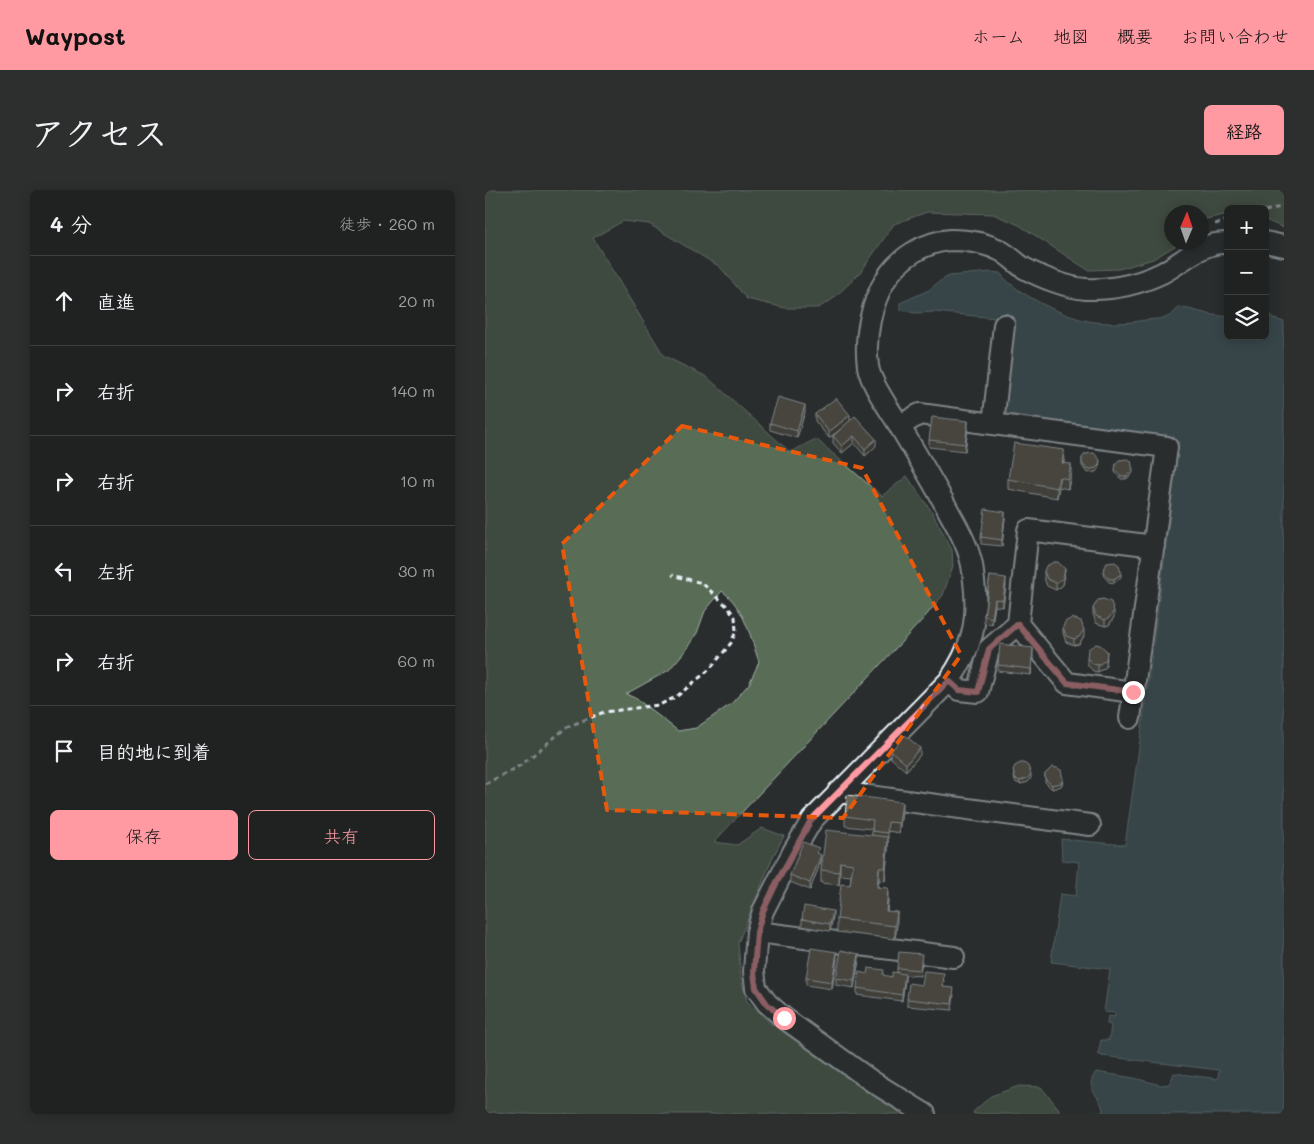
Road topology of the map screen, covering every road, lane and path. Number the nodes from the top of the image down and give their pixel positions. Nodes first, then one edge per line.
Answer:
1 (1284, 206) edge
2 (1269, 210) edge
3 (1224, 243) edge
4 (1269, 243) edge
5 (1284, 246) edge
6 (1004, 325) dead end
7 (993, 424) junction
8 (899, 426) junction
9 (1154, 546) junction
10 (672, 575) dead end
11 (1018, 624) junction
12 (949, 681) junction
13 (1133, 692) junction
14 (1130, 718) dead end
15 (485, 784) edge
16 (838, 792) junction
17 (1090, 825) dead end
18 (757, 932) junction
19 (954, 957) dead end
20 (925, 1114) edge

1 - 2 path
3 - 8 street
4 - 5 street
6 - 7 street
7 - 8 street
7 - 9 street
8 - 12 street
9 - 11 street
9 - 13 street
10 - 15 path
11 - 12 street
11 - 13 street
12 - 16 street
13 - 14 street
16 - 17 street
16 - 18 street
18 - 19 street
18 - 20 street

